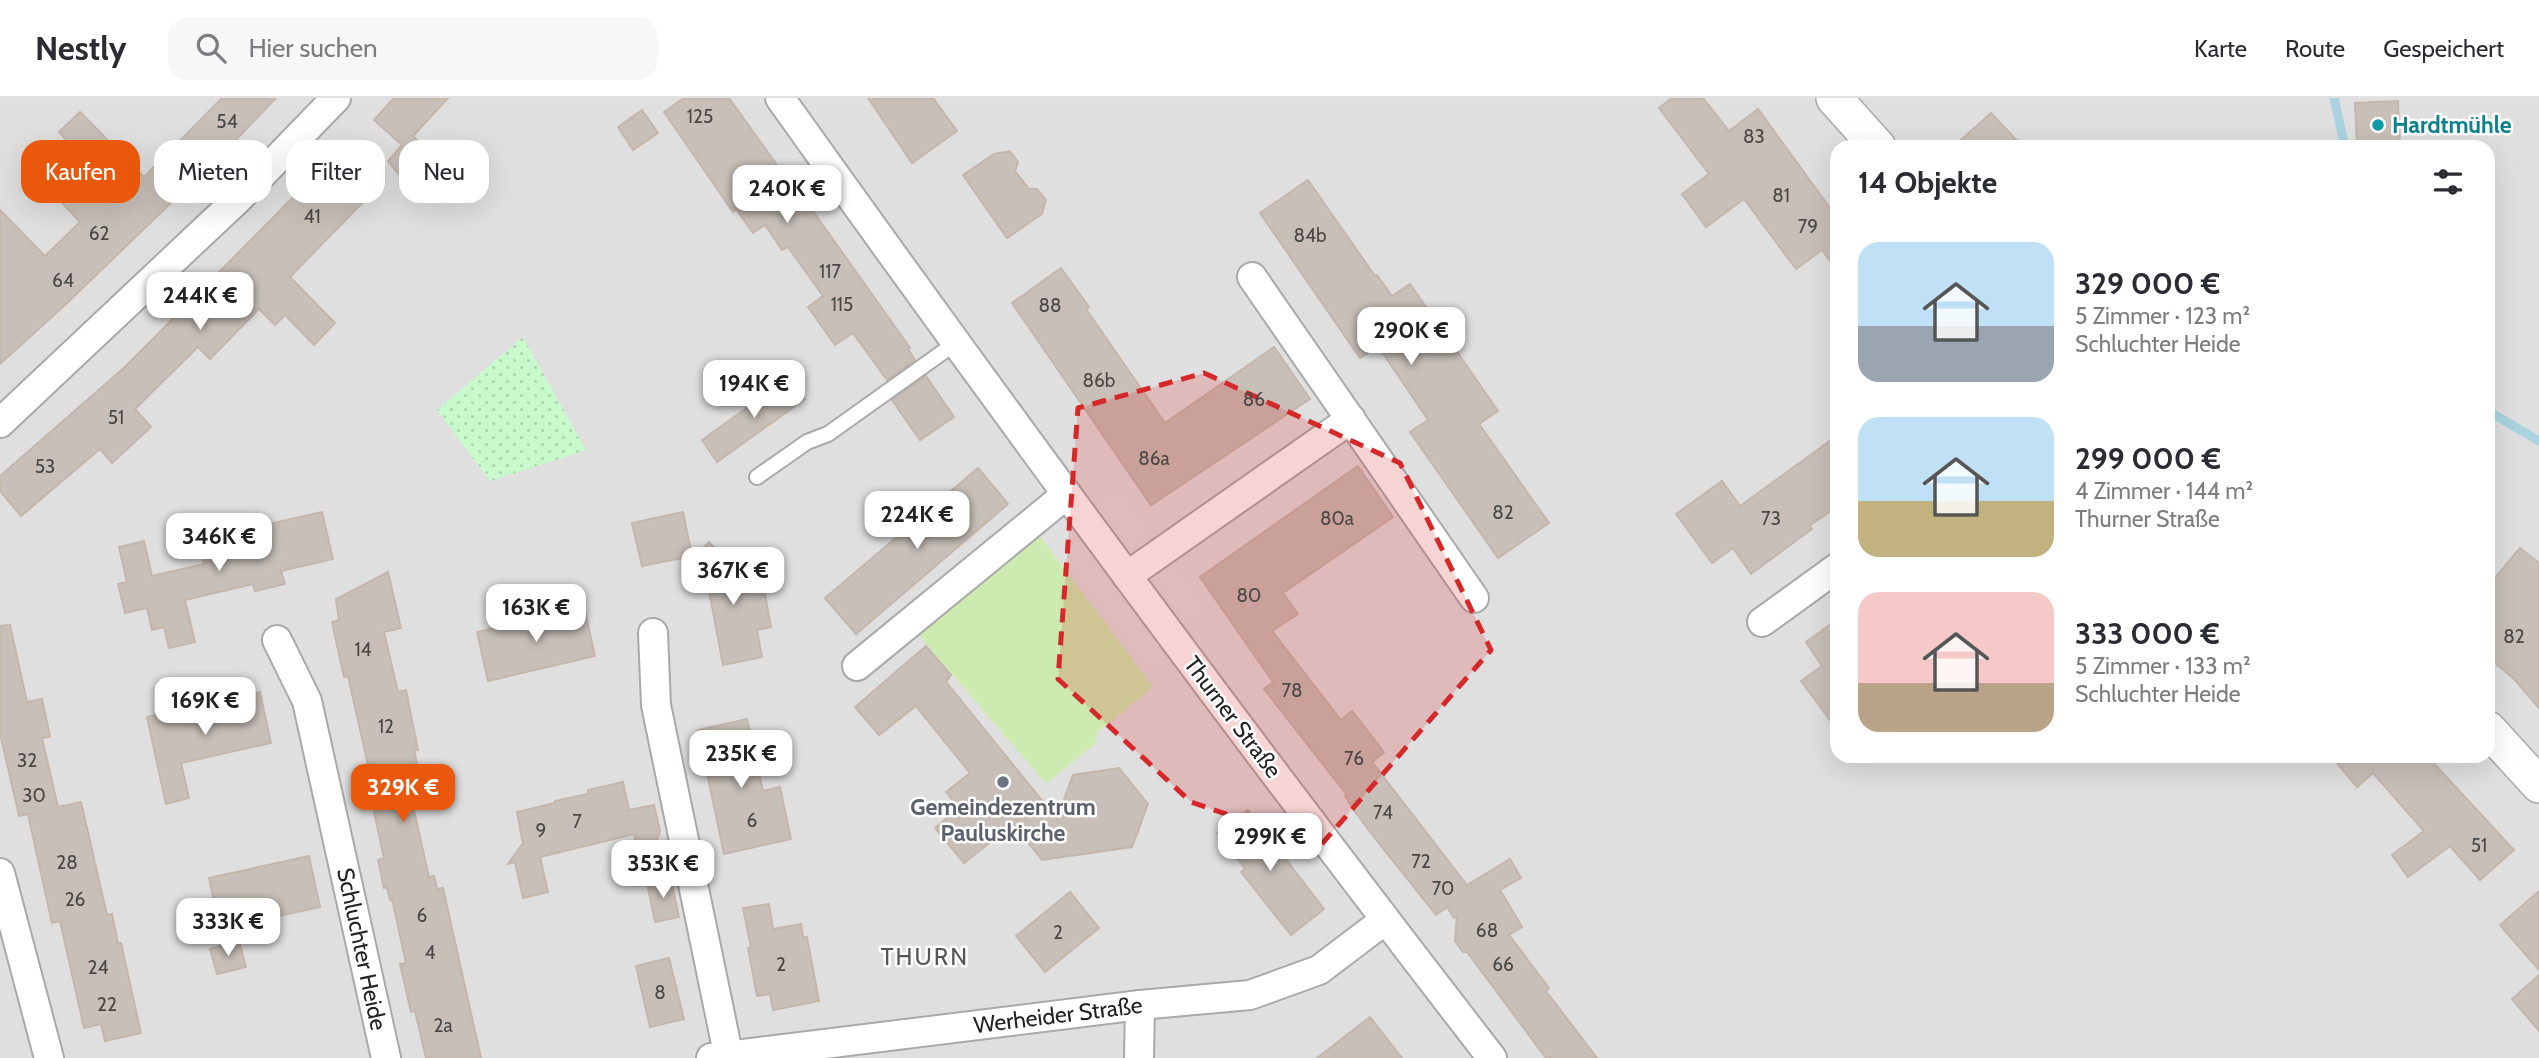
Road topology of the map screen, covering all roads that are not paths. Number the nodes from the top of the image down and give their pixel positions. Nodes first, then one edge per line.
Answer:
1 (336, 98) edge
2 (780, 98) edge
3 (1834, 98) edge
4 (1872, 140) edge
5 (1252, 277) dead end
6 (957, 342) junction
7 (1351, 419) junction
8 (0, 423) edge
9 (757, 477) dead end
10 (1067, 494) junction
11 (1830, 573) edge
12 (1127, 576) junction
13 (1474, 598) dead end
14 (1762, 622) dead end
15 (653, 633) dead end
16 (277, 640) dead end
17 (857, 666) dead end
18 (2495, 737) edge
19 (2539, 785) edge
20 (0, 873) edge
21 (1385, 920) junction
22 (1140, 1005) junction
23 (723, 1057) edge
24 (50, 1058) edge
25 (386, 1058) edge
26 (1139, 1058) edge
27 (1492, 1058) edge

1 - 8 street
2 - 6 street, Thurner Straße
3 - 4 street
5 - 7 street
6 - 9 lane
6 - 10 street, Thurner Straße
7 - 12 street
7 - 13 street
10 - 12 street, Thurner Straße
10 - 17 street
11 - 14 street
12 - 21 street, Thurner Straße
15 - 23 street
16 - 25 street, Schluchter Heide
18 - 19 street
20 - 24 street
21 - 22 street, Werheider Straße
21 - 27 street, Thurner Straße
22 - 23 street, Werheider Straße
22 - 26 street

